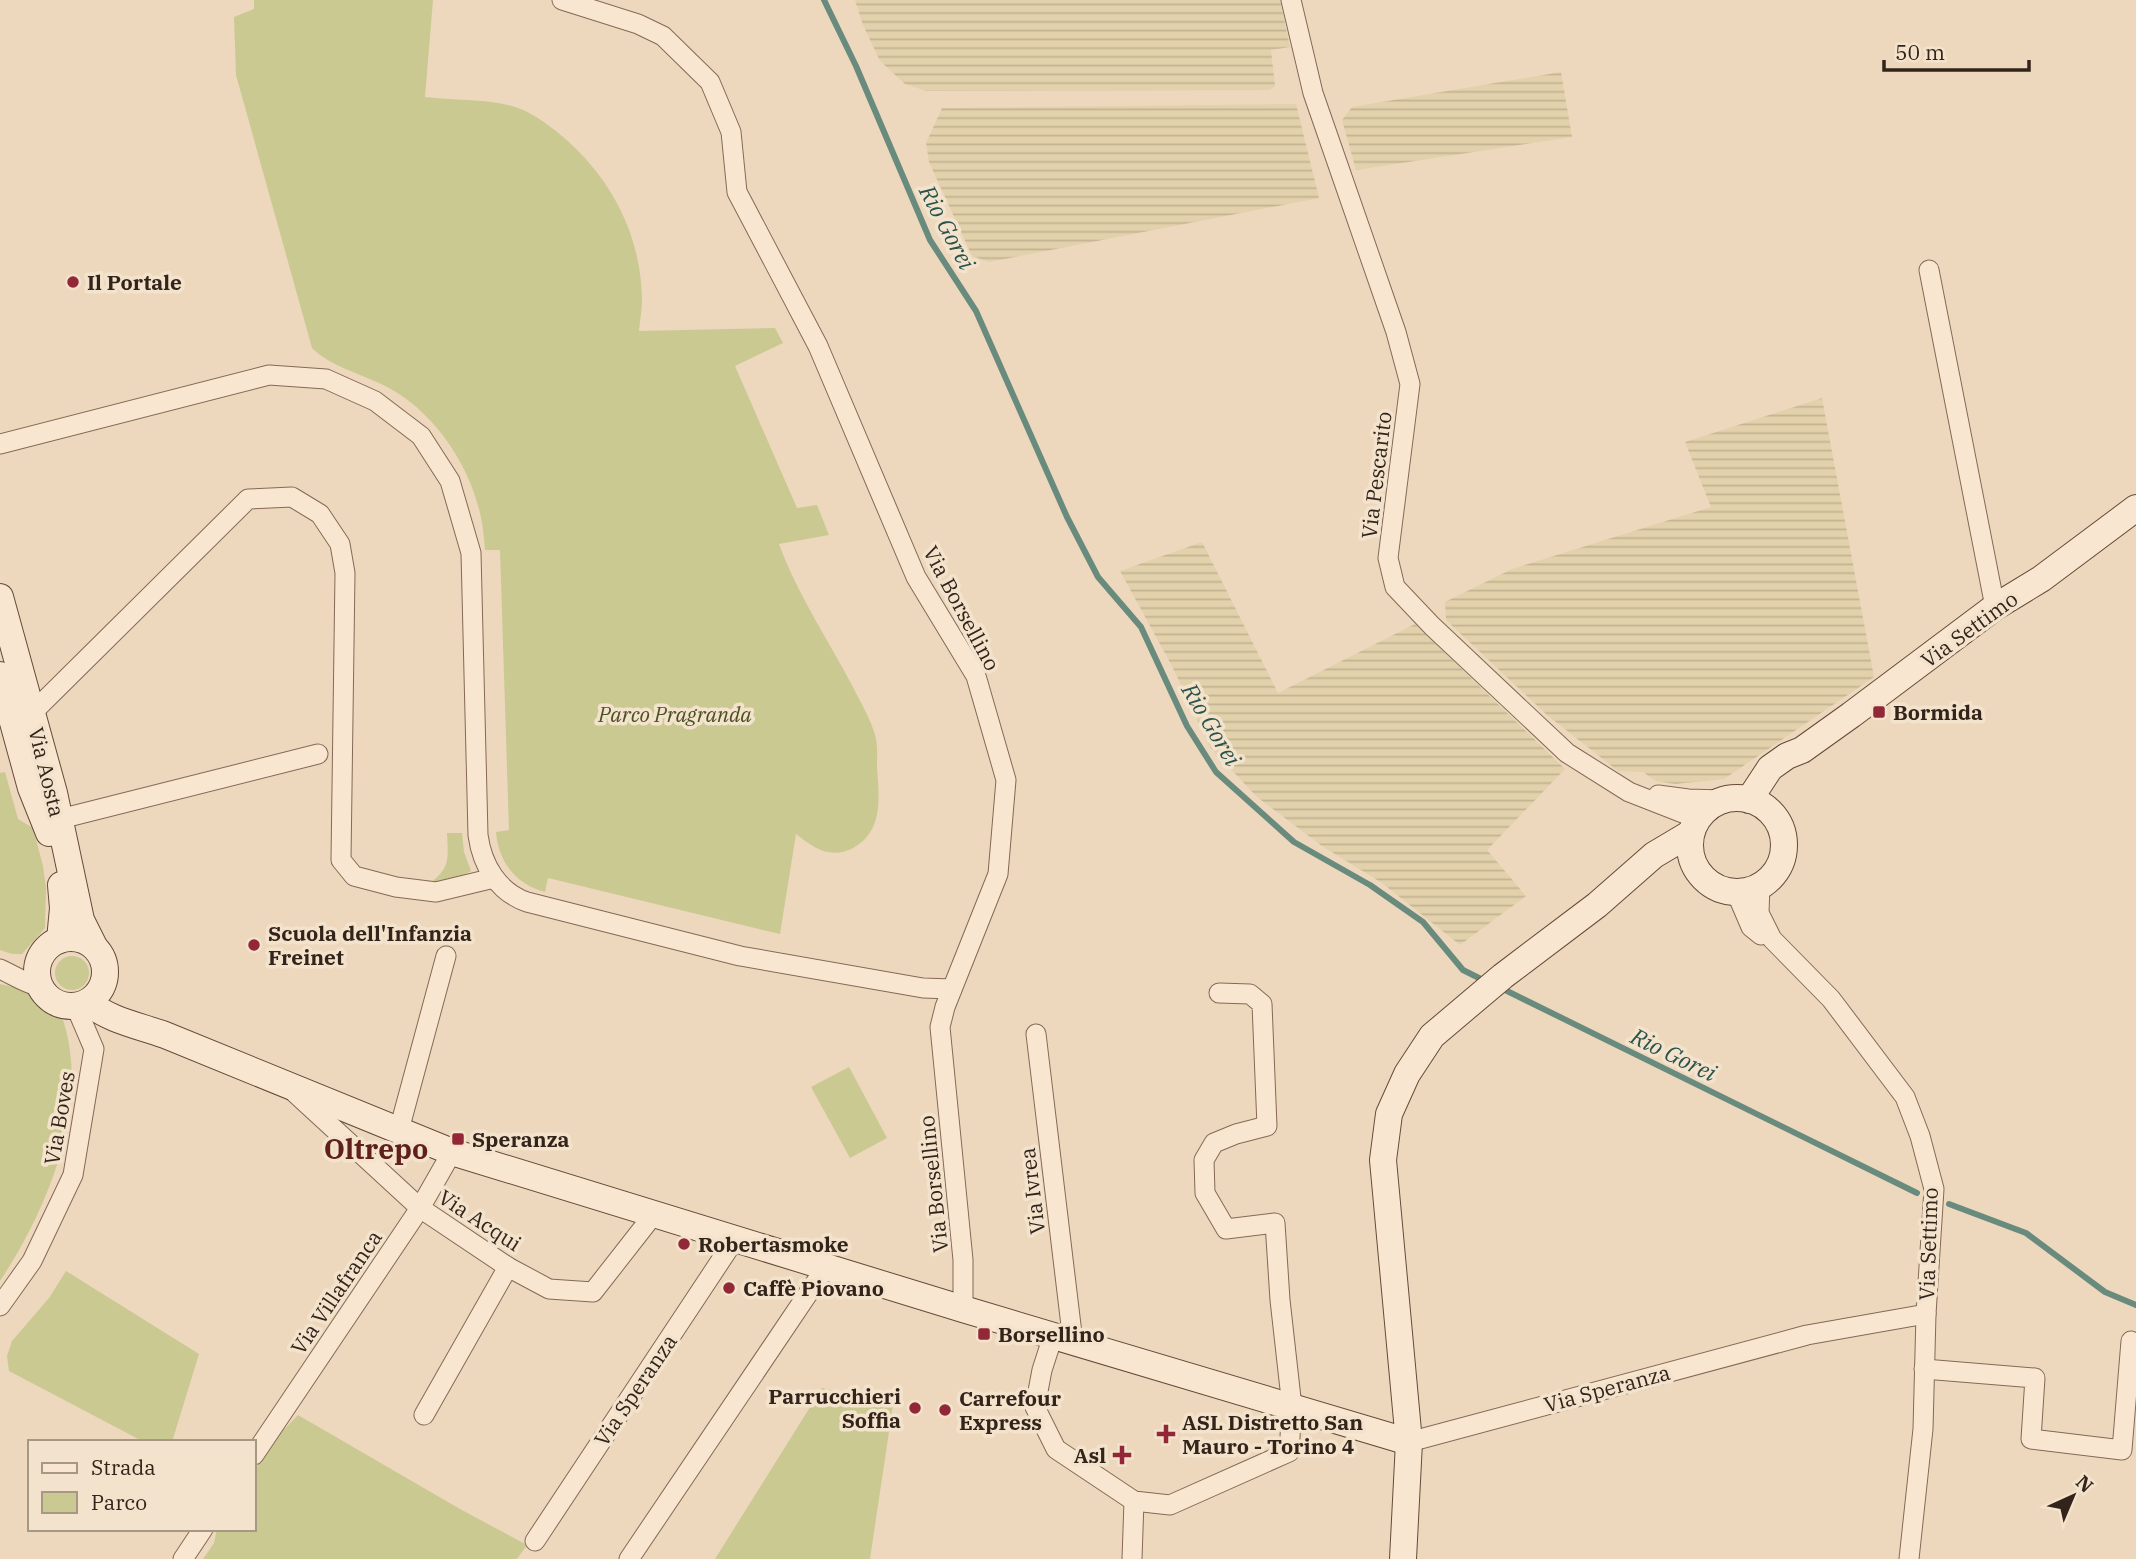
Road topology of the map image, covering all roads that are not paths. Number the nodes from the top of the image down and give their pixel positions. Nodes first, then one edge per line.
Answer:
1 (562, 0) edge
2 (1291, 0) edge
3 (1929, 270) dead end
4 (0, 444) edge
5 (2136, 508) edge
6 (0, 597) edge
7 (1995, 607) junction
8 (0, 675) edge
9 (32, 713) junction
10 (318, 754) dead end
11 (1629, 792) junction
12 (1748, 805) junction
13 (53, 821) junction
14 (1694, 826) junction
15 (1693, 862) junction
16 (1635, 873) junction
17 (494, 878) junction
18 (1748, 889) junction
19 (60, 940) junction
20 (94, 946) junction
21 (446, 956) dead end
22 (106, 975) junction
23 (23, 976) edge
24 (952, 989) junction
25 (1219, 993) dead end
26 (82, 1005) junction
27 (159, 1033) junction
28 (1036, 1034) dead end
29 (286, 1085) junction
30 (399, 1130) junction
31 (452, 1152) junction
32 (420, 1208) junction
33 (654, 1214) junction
34 (735, 1239) junction
35 (826, 1266) junction
36 (508, 1267) junction
37 (0, 1306) edge
38 (963, 1309) junction
39 (1926, 1314) junction
40 (1063, 1339) junction
41 (2131, 1341) dead end
42 (1924, 1369) junction
43 (1293, 1407) junction
44 (424, 1415) dead end
45 (1409, 1442) junction
46 (256, 1452) edge
47 (1134, 1501) junction
48 (202, 1531) edge
49 (535, 1541) dead end
50 (183, 1559) edge
51 (629, 1559) edge
52 (1132, 1559) edge
53 (1403, 1559) edge
54 (1909, 1559) edge

1 - 24 street, Via Borsellino
2 - 11 street, Via Pescarito
3 - 7 street
4 - 17 street
5 - 7 street, Via Settimo
6 - 9 street, Via Aosta
7 - 12 street, Via Settimo
8 - 13 street, Via Aosta
9 - 13 street, Via Aosta
9 - 17 street
10 - 13 street
11 - 12 street
11 - 14 street, Via Pescarito
12 - 14 street
12 - 18 street
13 - 19 street, Via Aosta
13 - 20 street, Via Aosta
14 - 15 street
14 - 16 street
15 - 16 street
15 - 18 street
16 - 45 street
17 - 24 street
18 - 39 street, Via Settimo
19 - 20 street
19 - 23 street
20 - 22 street
21 - 30 street
22 - 26 street
22 - 27 street
23 - 26 street
24 - 38 street, Via Borsellino
25 - 43 street
26 - 27 street
26 - 37 street, Via Boves
27 - 29 street
28 - 40 street, Via Ivrea
29 - 30 street
29 - 32 street, Via Acqui
30 - 31 street
31 - 32 street, Via Villafranca
31 - 33 street
32 - 36 street, Via Acqui
32 - 46 street, Via Villafranca
33 - 34 street
33 - 36 street, Via Acqui
34 - 35 street
34 - 49 street, Via Speranza
35 - 38 street
35 - 51 street
36 - 44 street
38 - 40 street
39 - 42 street, Via Settimo
39 - 45 street, Via Speranza
40 - 43 street
40 - 47 street
41 - 42 street
42 - 54 street, Via Settimo
43 - 45 street
43 - 47 street
45 - 53 street
47 - 52 street
48 - 50 street

